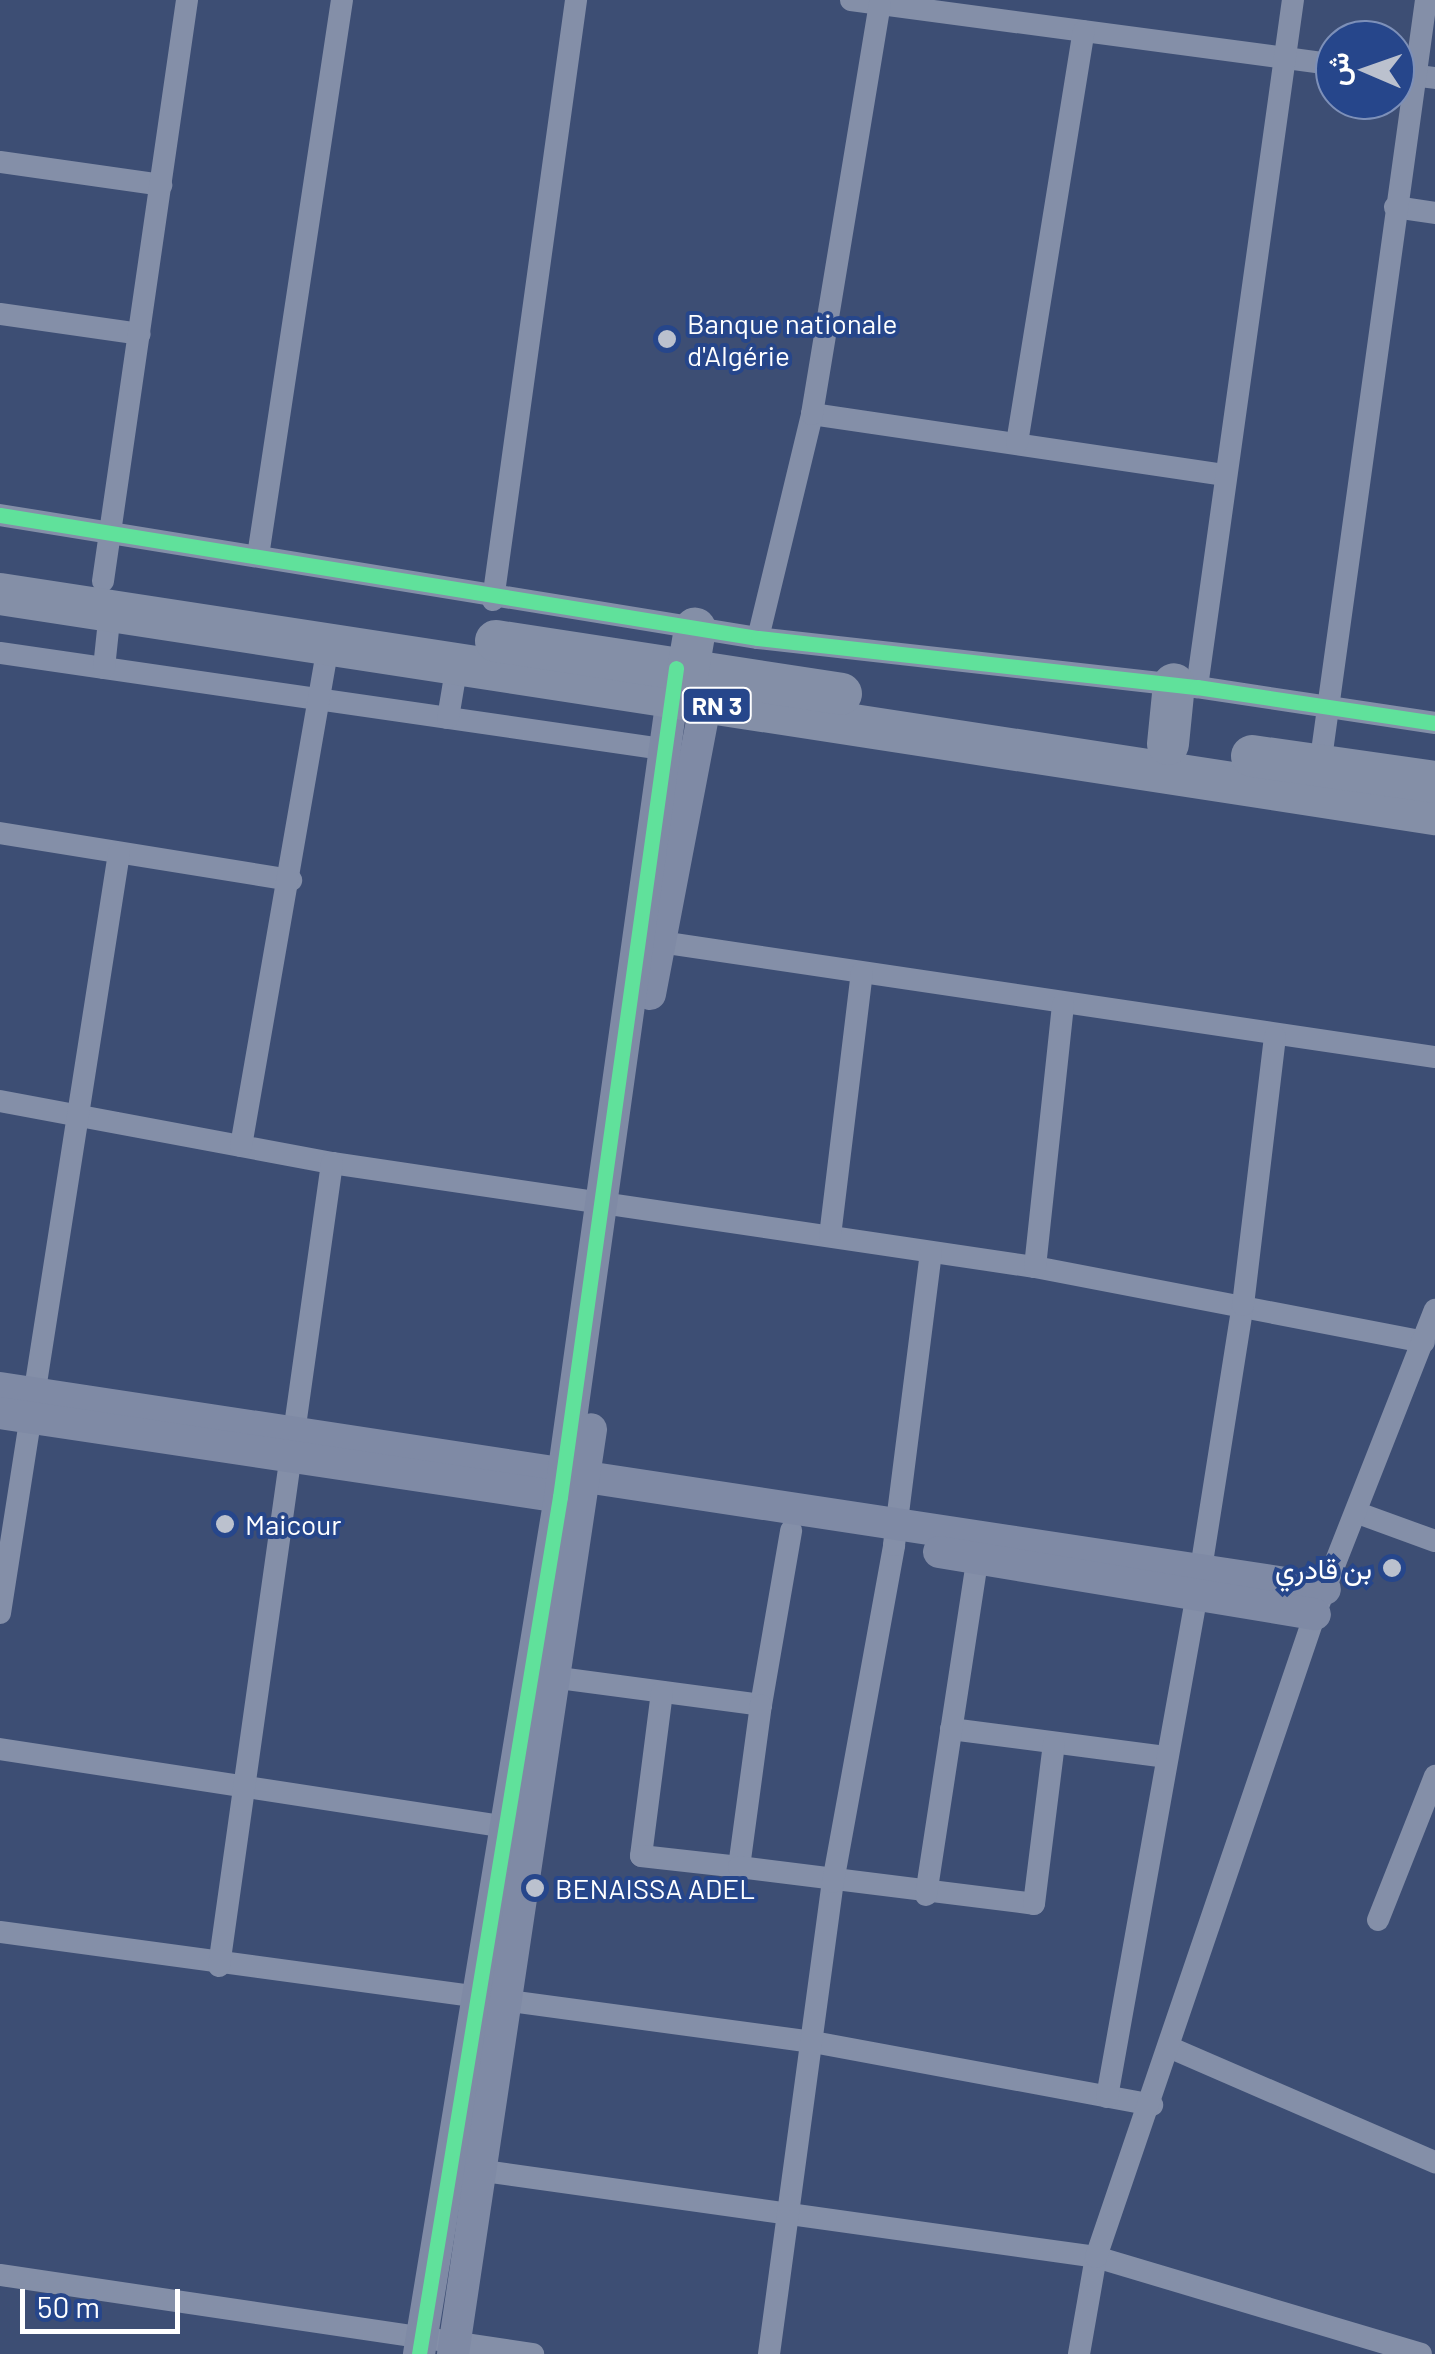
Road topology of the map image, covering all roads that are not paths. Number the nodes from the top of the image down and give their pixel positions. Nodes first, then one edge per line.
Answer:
1 (186, 0) edge
2 (342, 0) edge
3 (576, 0) edge
4 (852, 0) edge
5 (1293, 0) edge
6 (1426, 0) edge
7 (880, 5) junction
8 (1084, 31) junction
9 (1283, 59) junction
10 (1315, 63) edge
11 (1416, 76) edge
12 (0, 162) edge
13 (160, 185) junction
14 (1395, 208) junction
15 (1435, 213) edge
16 (0, 314) edge
17 (140, 334) junction
18 (812, 414) junction
19 (1017, 443) junction
20 (1223, 474) junction
21 (0, 516) edge
22 (113, 530) junction
23 (258, 556) junction
24 (0, 566) edge
25 (0, 594) edge
26 (106, 596) junction
27 (492, 600) junction
28 (758, 638) junction
29 (328, 646) junction
30 (0, 653) edge
31 (457, 664) junction
32 (104, 668) junction
33 (691, 674) junction
34 (1186, 686) junction
35 (321, 698) junction
36 (1329, 707) junction
37 (448, 718) junction
38 (1435, 723) edge
39 (1168, 744) junction
40 (663, 750) junction
41 (1320, 766) junction
42 (1435, 782) edge
43 (1435, 814) edge
44 (0, 833) edge
45 (119, 853) junction
46 (290, 880) junction
47 (646, 940) junction
48 (862, 974) junction
49 (1064, 1004) junction
50 (1275, 1037) junction
51 (1435, 1057) edge
52 (0, 1101) edge
53 (76, 1113) junction
54 (241, 1146) junction
55 (332, 1163) junction
56 (612, 1204) junction
57 (830, 1236) junction
58 (931, 1252) junction
59 (1035, 1267) junction
60 (1243, 1305) junction
61 (1435, 1310) edge
62 (1424, 1342) junction
63 (0, 1388) edge
64 (21, 1408) edge
65 (290, 1445) junction
66 (573, 1488) junction
67 (1358, 1513) junction
68 (791, 1531) junction
69 (894, 1534) junction
70 (1435, 1541) edge
71 (979, 1547) junction
72 (1199, 1582) junction
73 (1320, 1601) junction
74 (0, 1613) edge
75 (542, 1676) junction
76 (662, 1692) junction
77 (762, 1705) junction
78 (951, 1729) junction
79 (1054, 1744) junction
80 (0, 1749) edge
81 (1167, 1758) junction
82 (1435, 1776) edge
83 (240, 1787) junction
84 (521, 1829) junction
85 (739, 1866) junction
86 (833, 1882) junction
87 (926, 1895) junction
88 (1378, 1920) dead end
89 (0, 1932) edge
90 (220, 1966) junction
91 (491, 2000) junction
92 (812, 2042) junction
93 (1171, 2048) junction
94 (1107, 2097) junction
95 (1152, 2105) junction
96 (1435, 2162) edge
97 (465, 2168) junction
98 (788, 2215) junction
99 (1096, 2257) junction
100 (0, 2275) edge
101 (420, 2346) edge
102 (454, 2349) edge
103 (533, 2354) edge
104 (769, 2354) edge
105 (1080, 2354) edge
106 (1421, 2354) edge

1 - 13 street
2 - 23 street
3 - 27 street
4 - 7 street
5 - 9 street
6 - 11 street
7 - 8 street
7 - 18 street
8 - 9 street
8 - 19 street
9 - 10 street
9 - 20 street
11 - 14 street
12 - 13 street
13 - 17 street
14 - 15 street
14 - 36 street
16 - 17 street
17 - 22 street
18 - 19 street
18 - 28 street
19 - 20 street
20 - 34 street
21 - 22 street
22 - 23 street
22 - 26 street
23 - 27 street
24 - 26 highway, RN 3
25 - 26 highway, RN 3
26 - 29 highway, RN 3
26 - 32 street
26 - 33 highway, RN 3
27 - 33 street
28 - 33 street
28 - 34 street
29 - 31 highway, RN 3
29 - 35 street
30 - 32 street
31 - 33 highway, RN 3
31 - 37 street
32 - 35 street
33 - 39 highway, RN 3
33 - 40 street
33 - 43 highway, RN 3
33 - 47 street
34 - 36 street
34 - 39 highway
35 - 37 street
35 - 46 street
36 - 38 street
36 - 41 street
37 - 40 street
39 - 41 highway, RN 3
40 - 47 street
41 - 42 highway, RN 3
44 - 45 street
45 - 46 street
45 - 53 street
46 - 54 street
47 - 48 street
47 - 56 street
48 - 49 street
48 - 57 street
49 - 50 street
49 - 59 street
50 - 51 street
50 - 60 street
52 - 53 street
53 - 54 street
53 - 64 street
54 - 55 street
55 - 56 street
55 - 65 street
56 - 57 street
56 - 66 street
57 - 58 street
58 - 59 street
58 - 69 street
59 - 60 street
60 - 62 street
60 - 72 street
61 - 62 street
62 - 67 street
63 - 64 street
64 - 65 street
64 - 74 street
65 - 66 street
65 - 83 street
66 - 68 street
66 - 69 street
66 - 75 street
67 - 70 street
67 - 73 street
68 - 69 street
68 - 77 street
69 - 71 street
69 - 86 street
71 - 72 street
71 - 78 street
72 - 73 street
72 - 81 street
73 - 93 street
75 - 76 street
75 - 84 street
76 - 77 street
76 - 85 street
77 - 85 street
78 - 79 street
78 - 87 street
79 - 81 street
79 - 87 street
80 - 83 street
81 - 94 street
82 - 88 street
83 - 84 street
83 - 90 street
84 - 91 street
85 - 86 street
86 - 87 street
86 - 92 street
89 - 90 street
90 - 91 street
91 - 92 street
91 - 97 street
92 - 94 street
92 - 98 street
93 - 95 street
93 - 96 street
94 - 95 street
95 - 99 street
97 - 98 street
97 - 101 street
97 - 102 street
98 - 99 street
98 - 104 street
99 - 105 street
99 - 106 street
100 - 101 street
101 - 102 street
102 - 103 street

